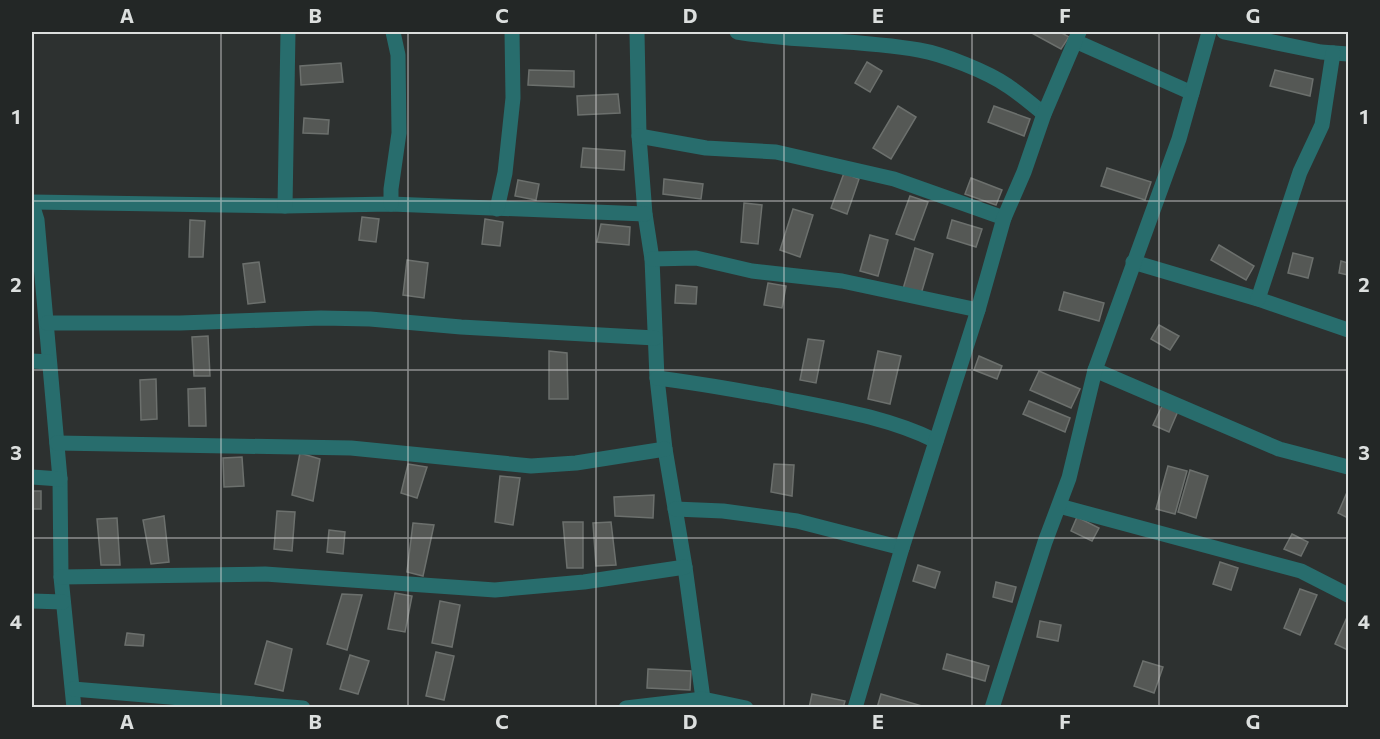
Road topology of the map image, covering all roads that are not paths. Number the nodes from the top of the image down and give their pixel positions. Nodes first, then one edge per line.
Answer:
1 (288, 32) edge
2 (393, 32) edge
3 (512, 32) edge
4 (637, 32) edge
5 (737, 32) edge
6 (1209, 32) edge
7 (1224, 32) edge
8 (1077, 36) edge
9 (1341, 53) edge
10 (1192, 93) junction
11 (1044, 114) junction
12 (639, 135) junction
13 (32, 203) edge
14 (391, 204) junction
15 (285, 206) junction
16 (497, 209) junction
17 (645, 214) junction
18 (1004, 218) junction
19 (652, 259) junction
20 (1133, 262) junction
21 (1258, 299) junction
22 (978, 310) junction
23 (47, 323) junction
24 (1348, 330) edge
25 (655, 338) junction
26 (32, 361) edge
27 (49, 362) junction
28 (1095, 370) junction
29 (657, 378) junction
30 (936, 441) junction
31 (57, 443) junction
32 (665, 449) junction
33 (1348, 467) edge
34 (32, 477) edge
35 (60, 479) junction
36 (1059, 506) junction
37 (675, 509) junction
38 (902, 548) junction
39 (685, 567) junction
40 (61, 577) junction
41 (1348, 595) edge
42 (32, 601) edge
43 (63, 602) junction
44 (74, 689) junction
45 (703, 699) junction
46 (74, 708) edge
47 (303, 708) edge
48 (626, 708) edge
49 (746, 708) edge
50 (855, 708) edge
51 (992, 708) edge

1 - 15 street
2 - 14 street
3 - 16 street
4 - 12 street
5 - 11 street
6 - 10 street
7 - 9 street
8 - 10 street
8 - 11 street
9 - 21 street
10 - 20 street
11 - 18 street
12 - 17 street
12 - 18 street
13 - 15 street
13 - 23 street
14 - 15 street
14 - 16 street
16 - 17 street
17 - 19 street
18 - 22 street
19 - 22 street
19 - 25 street
20 - 21 street
20 - 28 street
21 - 24 street
22 - 30 street
23 - 25 street
23 - 27 street
25 - 29 street
26 - 27 street
27 - 31 street
28 - 33 street
28 - 36 street
29 - 30 street
29 - 32 street
30 - 38 street
31 - 32 street
31 - 35 street
32 - 37 street
34 - 35 street
35 - 40 street
36 - 41 street
36 - 51 street
37 - 38 street
37 - 39 street
38 - 50 street
39 - 40 street
39 - 45 street
40 - 43 street
42 - 43 street
43 - 44 street
44 - 46 street
44 - 47 street
45 - 48 street
45 - 49 street

